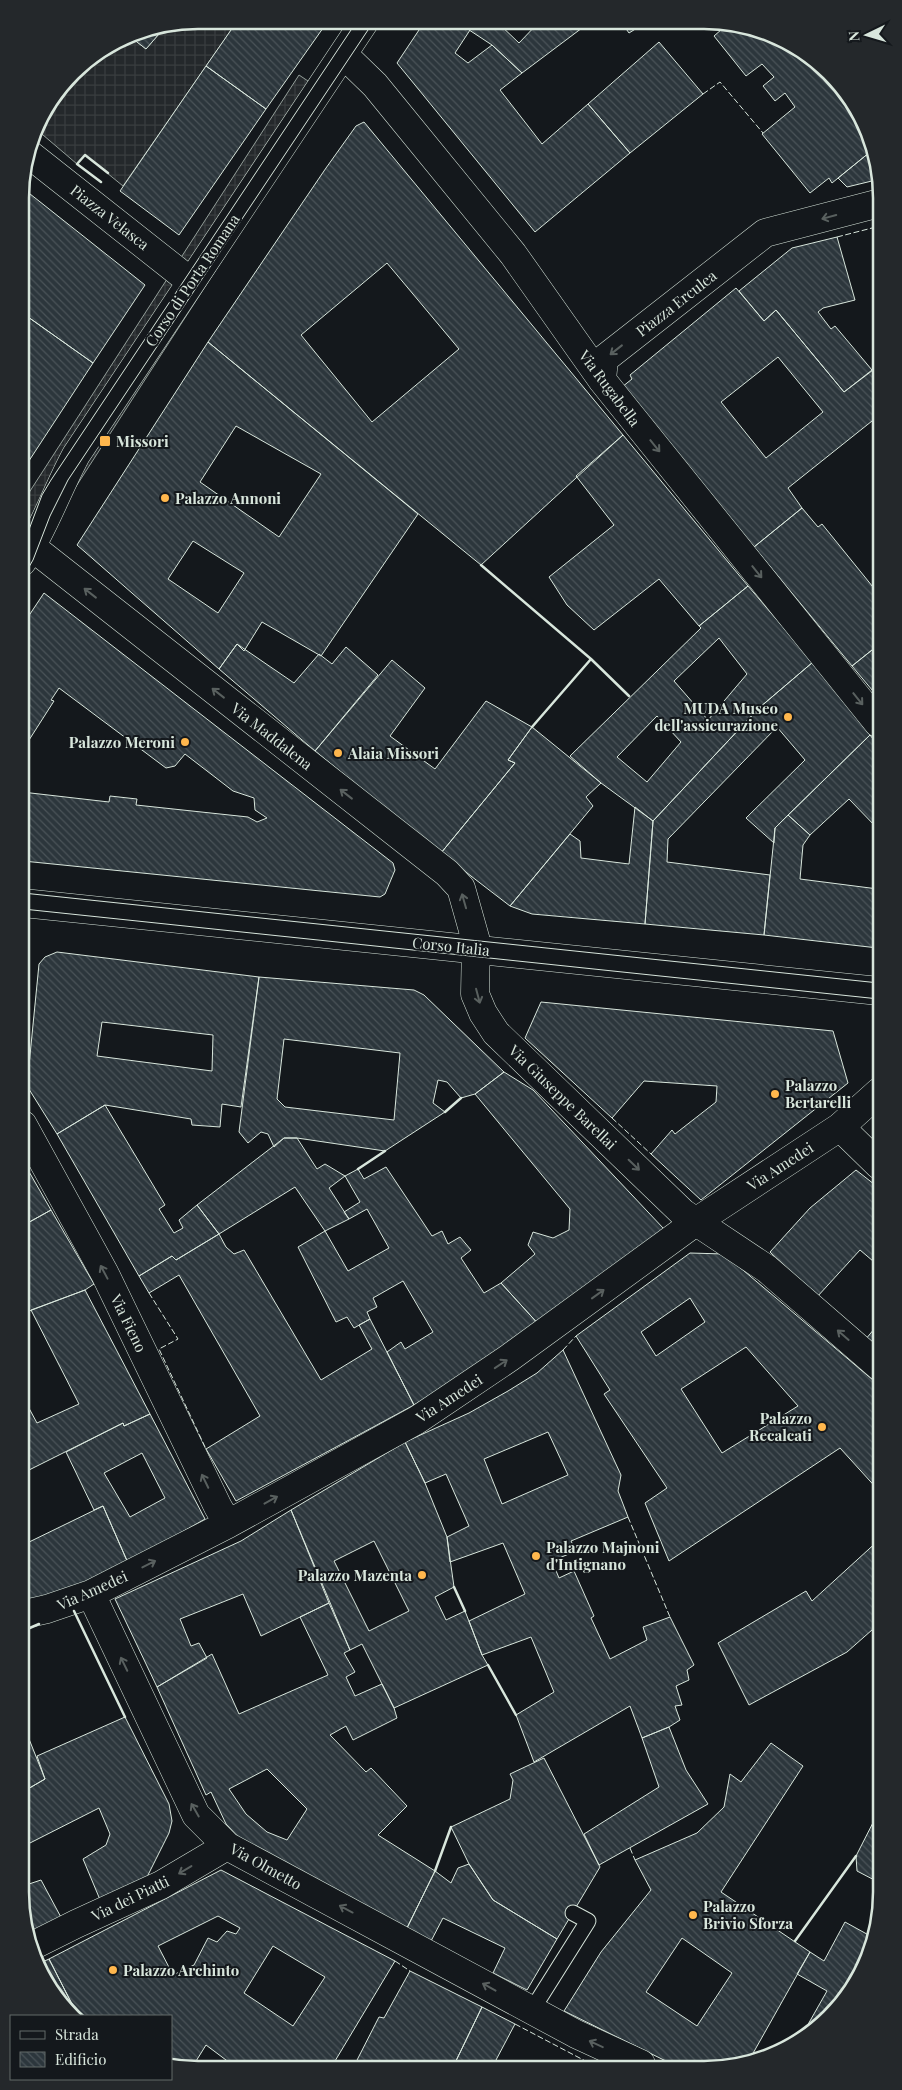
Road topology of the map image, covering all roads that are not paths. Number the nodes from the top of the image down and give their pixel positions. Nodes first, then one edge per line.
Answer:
1 (360, 29) edge
2 (343, 54) junction
3 (34, 158) edge
4 (873, 205) edge
5 (190, 281) junction
6 (602, 380) junction
7 (29, 547) edge
8 (29, 558) edge
9 (873, 717) edge
10 (29, 904) edge
11 (475, 948) junction
12 (873, 990) edge
13 (873, 1097) edge
14 (840, 1127) junction
15 (29, 1134) edge
16 (873, 1159) edge
17 (697, 1221) junction
18 (873, 1361) edge
19 (228, 1524) junction
20 (90, 1594) junction
21 (29, 1613) edge
22 (227, 1846) junction
23 (573, 1913) dead end
24 (38, 1944) edge
25 (532, 2010) junction
26 (634, 2061) edge

1 - 2 street, Corso di Porta Romana
2 - 5 street, Corso di Porta Romana
2 - 6 street, Via Rugabella
3 - 5 street, Piazza Velasca
4 -> 6 street, Piazza Erculea
5 - 7 street, Corso di Porta Romana
6 -> 9 street, Via Rugabella
11 -> 8 street, Via Maddalena
10 - 11 street, Corso Italia
11 - 12 street, Corso Italia
11 -> 17 street, Via Giuseppe Barellai
13 - 14 street, Via Amedei
14 - 16 street
14 - 17 street, Via Amedei
19 -> 15 street, Via Fieno
18 -> 17 street, Via Giuseppe Barellai
19 -> 17 street, Via Amedei
20 -> 19 street, Via Amedei
20 - 21 street, Via Amedei
22 -> 20 street, Via Olmetto
22 -> 24 street, Via dei Piatti
25 -> 22 street, Via Olmetto
23 - 25 lane
26 -> 25 street, Via Olmetto

